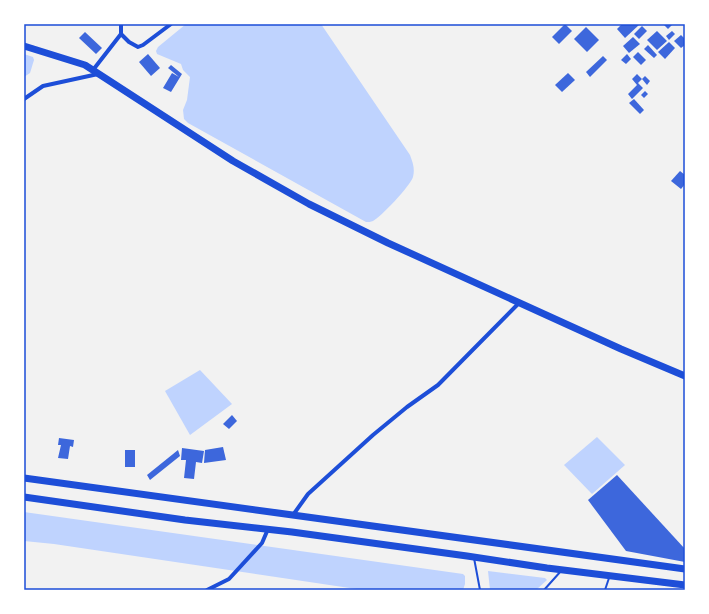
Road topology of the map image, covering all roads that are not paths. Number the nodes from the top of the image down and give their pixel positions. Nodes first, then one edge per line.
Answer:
1 (121, 24) edge
2 (171, 24) edge
3 (121, 34) junction
4 (24, 46) edge
5 (96, 72) junction
6 (24, 99) edge
7 (519, 303) junction
8 (685, 376) edge
9 (24, 478) edge
10 (24, 498) edge
11 (293, 515) junction
12 (268, 530) junction
13 (474, 557) junction
14 (685, 569) edge
15 (562, 570) junction
16 (610, 576) junction
17 (685, 585) edge
18 (207, 590) edge
19 (480, 590) edge
20 (544, 590) edge
21 (605, 590) edge

1 - 3 street
2 - 3 street
3 - 5 street
4 - 5 highway
5 - 6 street
5 - 7 highway
7 - 8 highway
7 - 11 street
9 - 11 highway
10 - 12 highway
11 - 14 highway
12 - 13 highway
12 - 18 street
13 - 15 highway
13 - 19 lane
15 - 16 highway
15 - 20 lane
16 - 17 highway
16 - 21 lane

